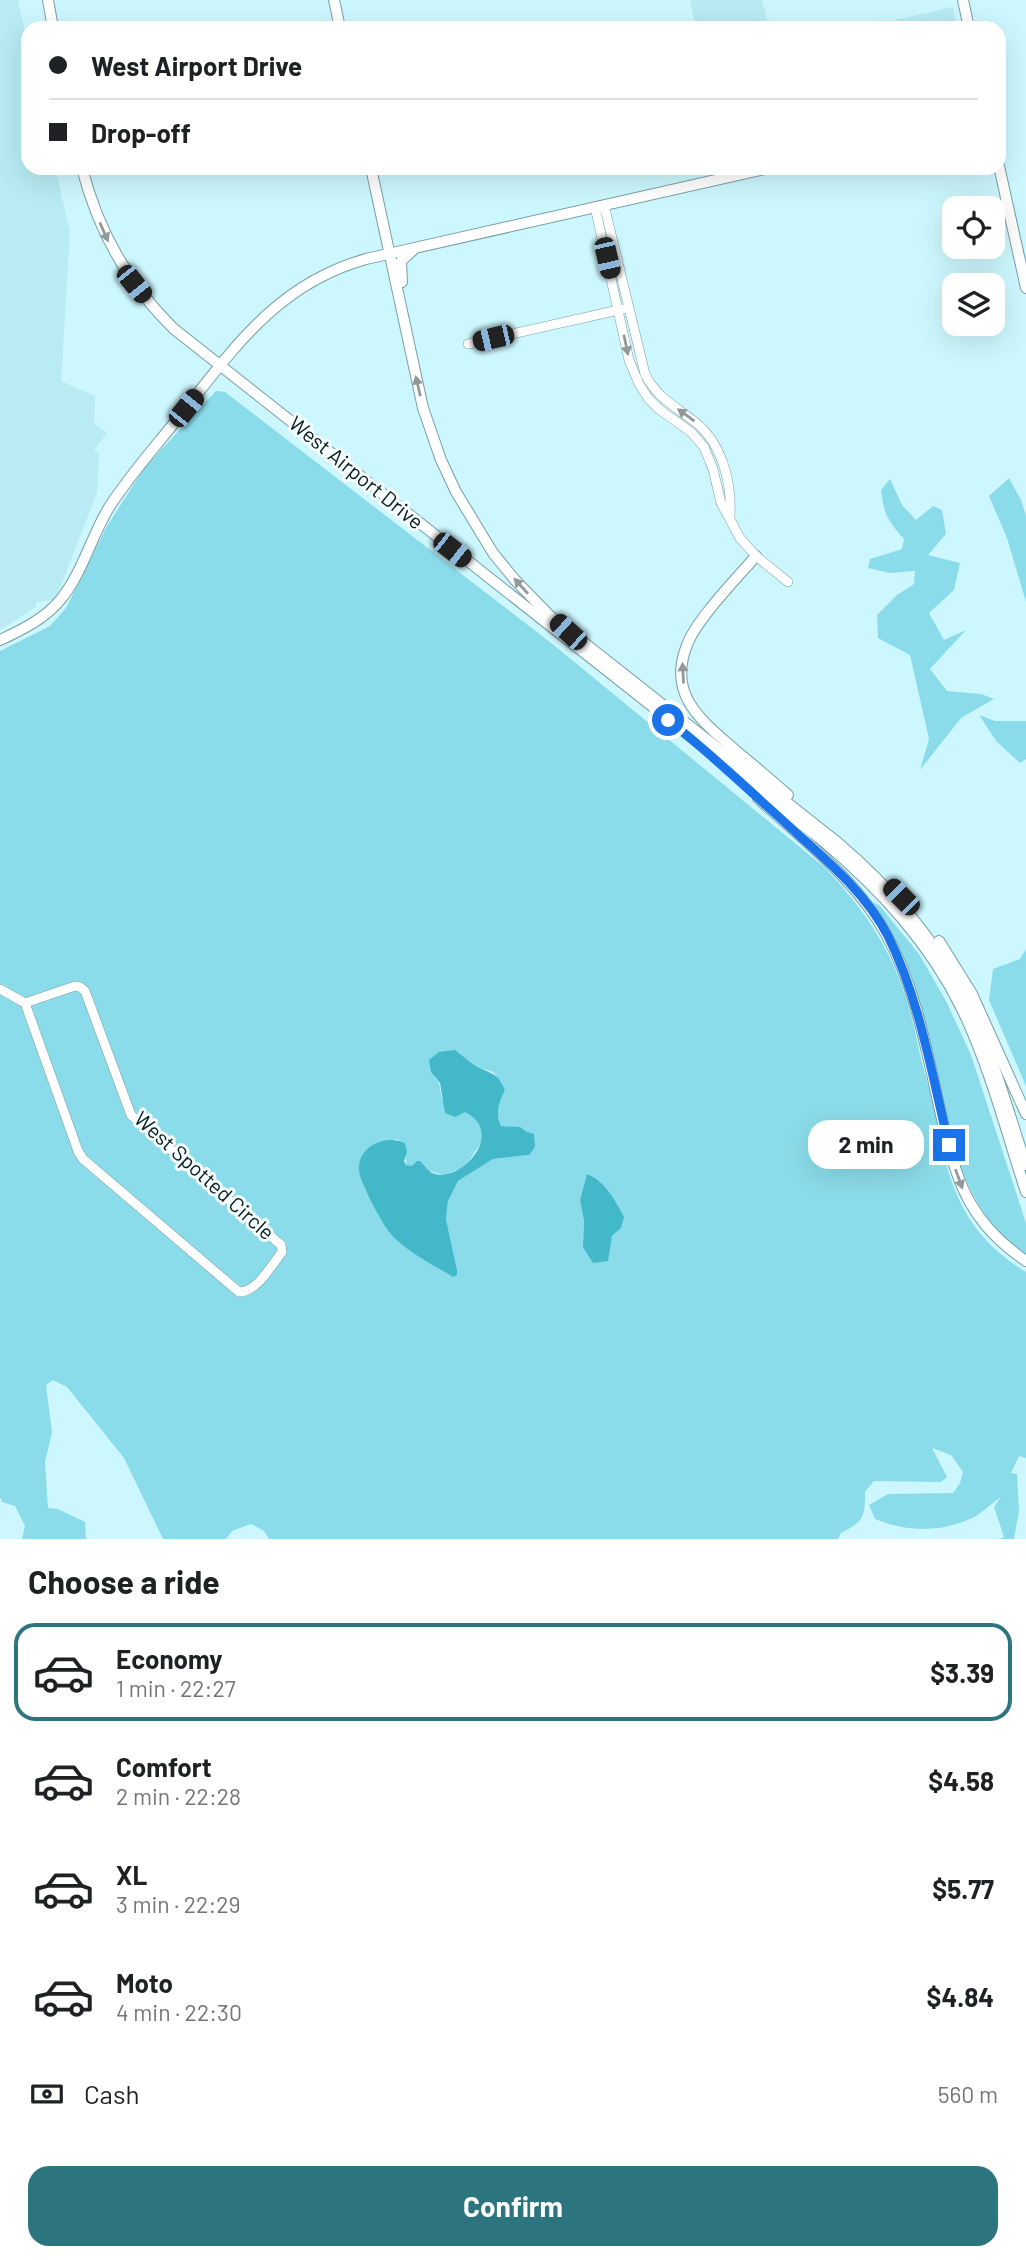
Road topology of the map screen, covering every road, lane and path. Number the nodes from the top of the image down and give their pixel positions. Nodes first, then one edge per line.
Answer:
1 (48, 0) edge
2 (334, 0) edge
3 (963, 0) edge
4 (52, 21) edge
5 (338, 21) edge
6 (968, 21) edge
7 (84, 175) edge
8 (372, 175) edge
9 (738, 175) edge
10 (1001, 175) edge
11 (600, 206) junction
12 (382, 219) junction
13 (417, 248) junction
14 (389, 254) junction
15 (1026, 288) edge
16 (623, 309) junction
17 (402, 313) junction
18 (468, 344) dead end
19 (220, 365) junction
20 (756, 556) junction
21 (788, 582) dead end
22 (0, 640) edge
23 (710, 753) junction
24 (821, 830) junction
25 (869, 869) junction
26 (0, 989) edge
27 (25, 1003) junction
28 (1026, 1114) edge
29 (1026, 1165) edge
30 (1026, 1192) edge
31 (1026, 1261) edge

1 - 4 main road
2 - 5 main road
3 - 6 main road
7 -> 19 main road, West Airport Drive
8 - 12 main road
9 - 11 main road
10 - 15 main road
11 - 13 main road
11 - 16 street
12 - 13 main road
12 - 14 main road
13 - 14 main road
13 - 17 main road
14 - 17 main road
14 - 19 main road
16 - 18 street
16 - 20 street
24 -> 17 main road
19 - 22 main road
19 - 23 main road, West Airport Drive
20 - 21 street
24 -> 20 main road
23 - 30 main road, West Airport Drive
23 -> 31 main road
24 - 25 main road
25 - 28 main road
25 - 29 main road
26 - 27 street
27 - 27 street, West Spotted Circle

